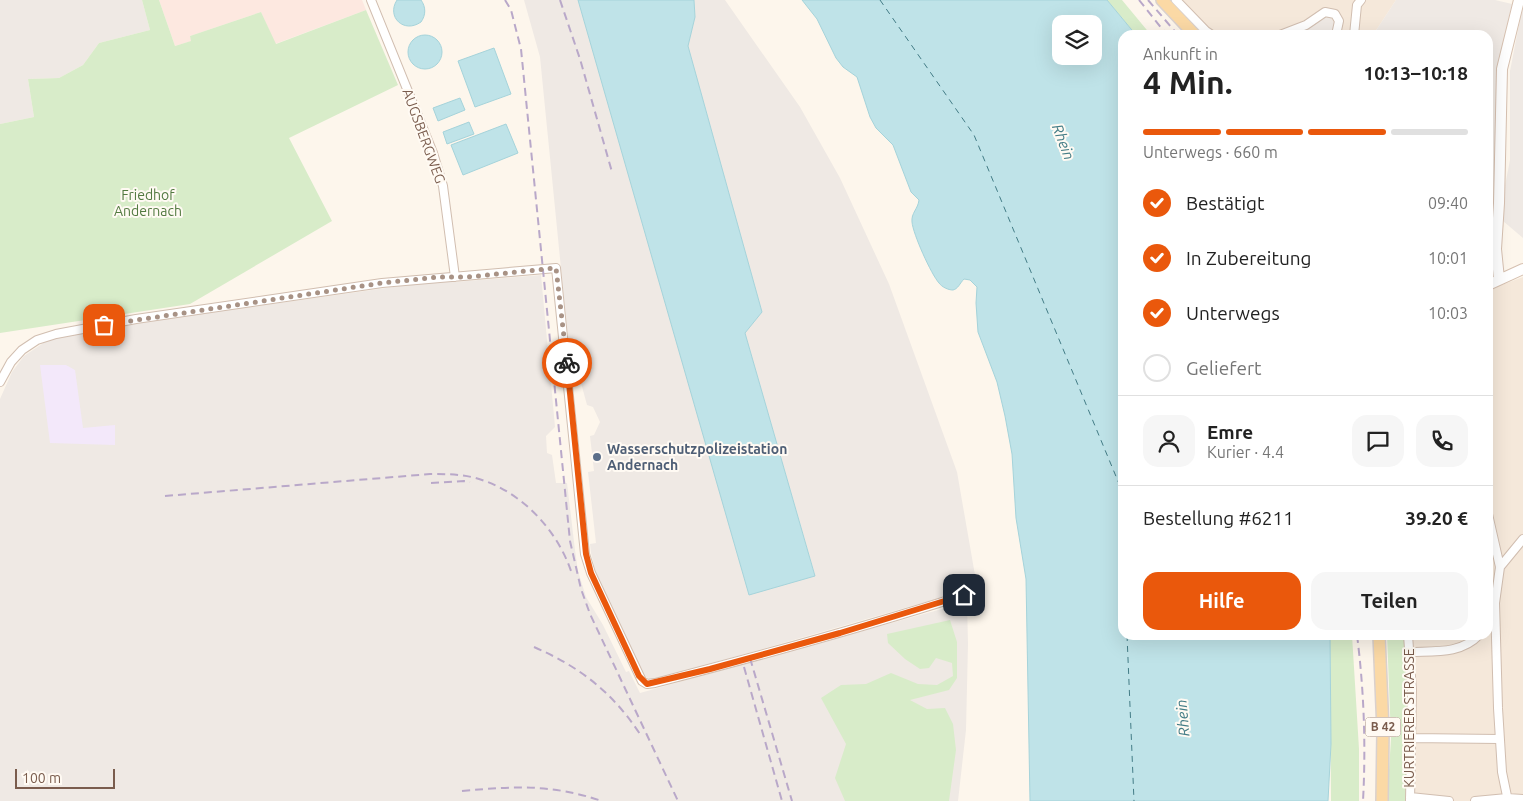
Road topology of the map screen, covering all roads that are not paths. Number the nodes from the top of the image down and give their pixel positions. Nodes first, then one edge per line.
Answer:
1 (371, 0) edge
2 (1162, 0) edge
3 (1176, 0) edge
4 (1361, 0) edge
5 (1518, 0) edge
6 (1190, 30) edge
7 (1205, 30) edge
8 (1293, 30) edge
9 (1337, 30) edge
10 (1355, 30) edge
11 (1523, 269) edge
12 (455, 277) junction
13 (1499, 279) junction
14 (1493, 282) edge
15 (0, 382) edge
16 (1493, 536) edge
17 (1523, 539) edge
18 (1500, 567) junction
19 (964, 595) dead end
20 (1495, 604) junction
21 (1493, 610) edge
22 (1379, 640) edge
23 (1409, 640) edge
24 (1472, 640) edge
25 (1410, 652) junction
26 (1410, 738) junction
27 (1499, 739) junction
28 (1523, 798) edge
29 (1410, 799) edge
30 (1507, 799) edge
31 (1382, 801) edge
32 (1449, 801) edge
33 (1475, 801) edge

1 - 12 street, AUGSBERGWEG
2 - 6 main road
3 - 7 street
4 - 10 street
5 - 13 street
8 - 9 street
11 - 13 street
12 - 15 street
12 - 19 street
13 - 14 street
16 - 18 street
17 - 18 street
18 - 20 street
20 - 21 street
20 - 27 street
22 - 31 main road, B 42
23 - 25 street, KURTRIERER STRASSE
24 - 25 street
25 - 26 street, KURTRIERER STRASSE
26 - 27 street
26 - 29 street, KURTRIERER STRASSE
27 - 30 street
28 - 30 street
29 - 32 street
30 - 33 street

